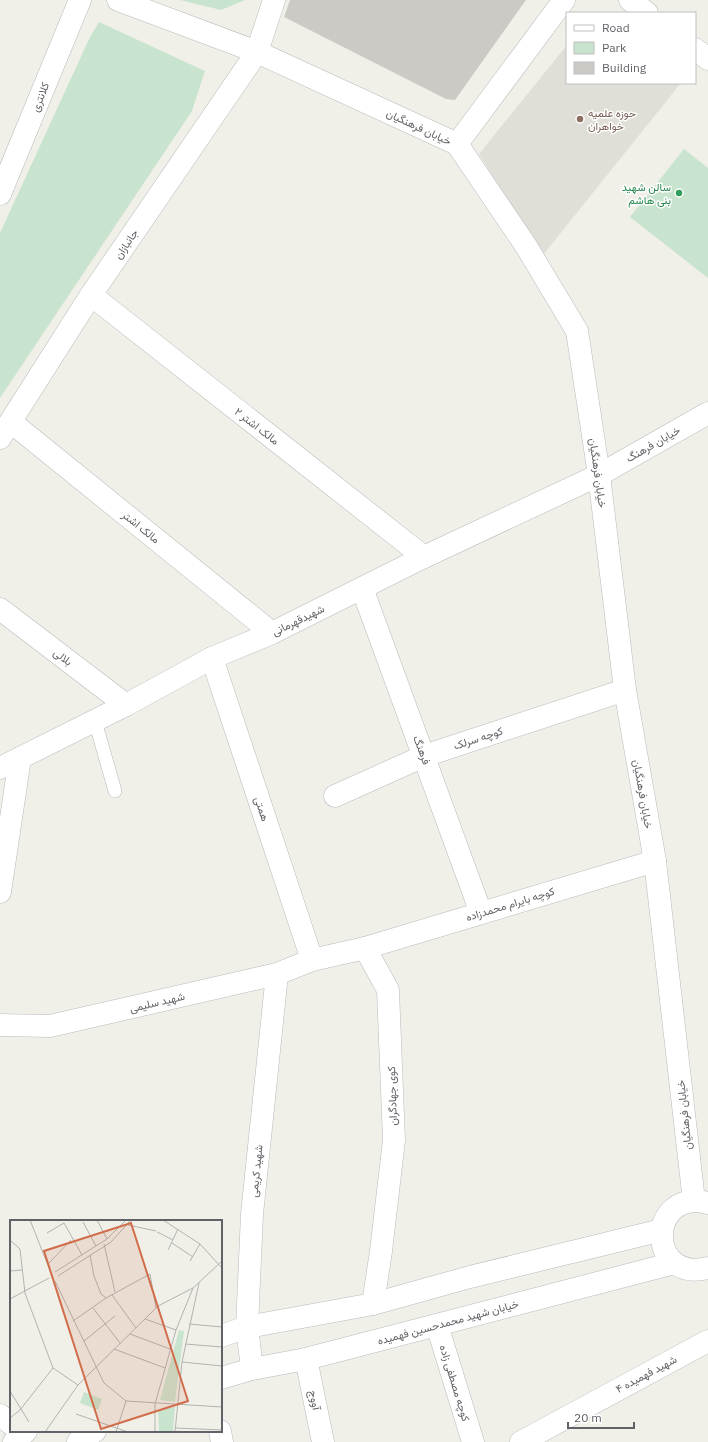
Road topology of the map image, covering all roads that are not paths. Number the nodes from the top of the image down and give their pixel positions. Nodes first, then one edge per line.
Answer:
1 (80, 0) edge
2 (118, 0) edge
3 (274, 0) edge
4 (564, 0) edge
5 (630, 0) edge
6 (646, 12) edge
7 (696, 50) edge
8 (257, 52) junction
9 (708, 59) edge
10 (457, 144) junction
11 (0, 194) edge
12 (91, 294) junction
13 (708, 413) edge
14 (5, 430) edge
15 (598, 476) junction
16 (424, 557) junction
17 (362, 588) junction
18 (0, 609) edge
19 (272, 633) junction
20 (212, 658) junction
21 (625, 690) junction
22 (126, 705) junction
23 (95, 721) junction
24 (424, 756) junction
25 (20, 758) junction
26 (0, 768) edge
27 (115, 791) dead end
28 (335, 796) dead end
29 (655, 861) junction
30 (0, 892) edge
31 (481, 913) junction
32 (364, 948) junction
33 (312, 960) junction
34 (277, 974) junction
35 (0, 1025) edge
36 (701, 1202) edge
37 (662, 1230) junction
38 (674, 1263) junction
39 (707, 1273) edge
40 (373, 1304) junction
41 (437, 1325) junction
42 (247, 1327) junction
43 (222, 1336) edge
44 (708, 1341) edge
45 (306, 1359) junction
46 (252, 1369) junction
47 (222, 1378) edge
48 (0, 1416) edge
49 (10, 1424) edge
50 (93, 1432) edge
51 (220, 1432) edge
52 (78, 1442) edge
53 (222, 1442) edge
54 (323, 1442) edge
55 (473, 1442) edge
56 (521, 1442) edge

1 - 11 street, کلانتری
2 - 8 street, خیابان فرهنگیان
3 - 8 street, جانبازان
4 - 10 street
5 - 6 street
7 - 9 street
8 - 10 street, خیابان فرهنگیان
8 - 12 street, جانبازان
10 - 15 street, خیابان فرهنگیان
12 - 14 street, جانبازان
12 - 16 street, مالک اشتر ۲
13 - 15 street, خیابان فرهنگ
14 - 19 street, مالک اشتر
15 - 16 street, شهیدقهرمانی
15 - 21 street, خیابان فرهنگیان
16 - 17 street, شهیدقهرمانی
17 - 19 street, شهیدقهرمانی
17 - 24 street, فرهنگ
18 - 22 street, بلالی
19 - 20 street, شهیدقهرمانی
20 - 22 street, شهیدقهرمانی
20 - 33 street, همتی
21 - 24 street, کوچه سرلک
21 - 29 street, خیابان فرهنگیان
22 - 23 street, شهیدقهرمانی
23 - 25 street, شهیدقهرمانی
23 - 27 lane
24 - 28 street, کوچه سرلک
24 - 31 street, فرهنگ
25 - 26 street, شهیدقهرمانی
25 - 30 street
29 - 31 street, کوچه بایرام محمدزاده
29 - 36 street, خیابان فرهنگیان
31 - 32 street, کوچه بایرام محمدزاده
32 - 33 street
32 - 40 street, کوی جهادگران
33 - 34 street, شهید سلیمی
34 - 35 street, شهید سلیمی
34 - 42 street, شهید کریمی
36 - 37 street
37 - 38 street
37 - 40 street
38 - 39 street
38 - 41 street, خیابان شهید محمدحسین فهمیده
40 - 42 street
41 - 45 street, خیابان شهید محمدحسین فهمیده
41 - 55 street, کوچه مصطفی زاده
42 - 43 street
42 - 46 street, شهید کریمی
44 - 56 street, شهید فهمیده ۴
45 - 46 street, خیابان شهید محمدحسین فهمیده
45 - 54 street, آووج
46 - 47 street, خیابان شهید محمدحسین فهمیده
48 - 49 street
50 - 52 street
51 - 53 street

